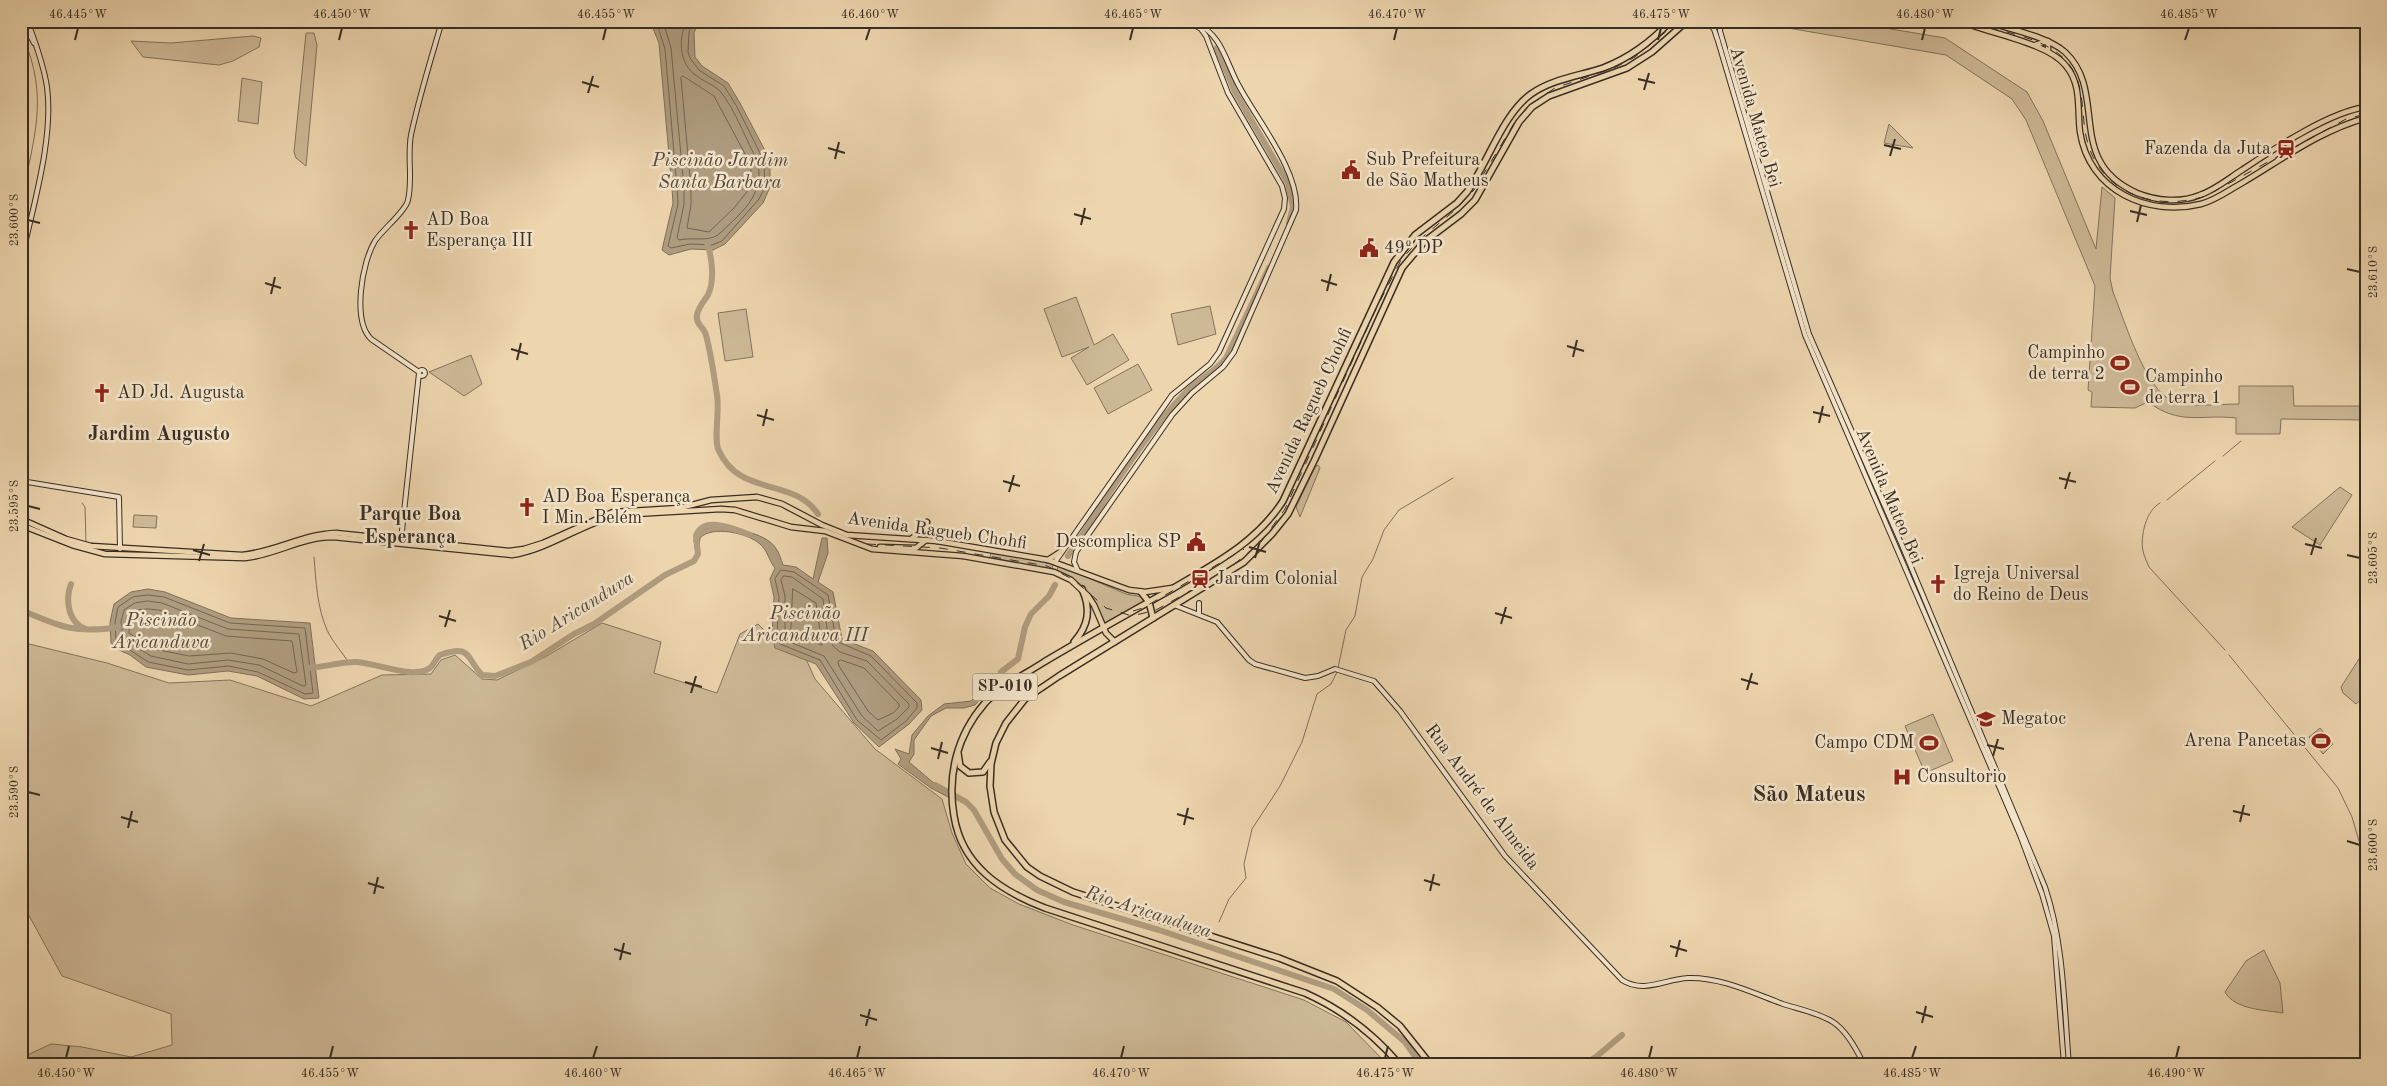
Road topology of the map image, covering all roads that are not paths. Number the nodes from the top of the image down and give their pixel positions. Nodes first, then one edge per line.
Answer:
1 (442, 21) edge
2 (1187, 21) edge
3 (1194, 21) edge
4 (1671, 21) edge
5 (1687, 21) edge
6 (1695, 21) edge
7 (1717, 21) edge
8 (1721, 21) edge
9 (1959, 21) edge
10 (1984, 21) edge
11 (1708, 23) junction
12 (25, 27) edge
13 (2016, 32) junction
14 (1992, 33) junction
15 (2048, 42) junction
16 (2028, 45) junction
17 (2048, 51) junction
18 (2366, 106) edge
19 (2366, 118) edge
20 (1502, 133) junction
21 (1510, 138) junction
22 (1498, 140) junction
23 (1507, 144) junction
24 (2196, 196) junction
25 (2190, 206) junction
26 (1405, 246) junction
27 (1401, 252) junction
28 (1413, 254) junction
29 (1409, 259) junction
30 (21, 262) edge
31 (21, 481) edge
32 (688, 498) dead end
33 (686, 507) junction
34 (21, 519) edge
35 (21, 525) edge
36 (869, 537) junction
37 (910, 539) junction
38 (401, 540) junction
39 (926, 540) junction
40 (938, 541) junction
41 (869, 548) junction
42 (120, 549) junction
43 (876, 549) junction
44 (1062, 551) junction
45 (99, 553) junction
46 (1048, 560) junction
47 (1055, 562) junction
48 (1078, 571) junction
49 (1054, 572) junction
50 (1173, 588) junction
51 (1082, 589) junction
52 (1141, 592) junction
53 (1149, 602) junction
54 (1199, 603) dead end
55 (1174, 605) junction
56 (1199, 613) junction
57 (1152, 618) junction
58 (1103, 628) junction
59 (1116, 642) junction
60 (1070, 646) junction
61 (959, 747) junction
62 (993, 754) junction
63 (1400, 1065) edge
64 (1431, 1065) edge
65 (1864, 1065) edge
66 (2064, 1065) edge
67 (2068, 1065) edge

1 - 38 main road
2 - 44 main road
3 - 48 main road
4 - 20 highway, Avenida Ragueb Chohfi
5 - 21 highway, Avenida Ragueb Chohfi
6 - 11 highway
7 - 11 highway
8 - 67 main road, Avenida Mateo Bei
9 - 14 main road
10 - 13 main road
11 - 66 main road, Avenida Mateo Bei
12 - 30 main road
13 - 14 main road
13 - 15 main road
14 - 16 main road
15 - 16 main road
15 - 17 main road
15 - 24 main road
16 - 17 main road
17 - 25 main road
18 - 24 main road
19 - 25 main road
20 - 21 highway
20 - 22 highway, Avenida Ragueb Chohfi
21 - 23 highway, Avenida Ragueb Chohfi
22 - 23 highway
22 - 26 highway, Avenida Ragueb Chohfi
23 - 28 highway, Avenida Ragueb Chohfi
24 - 25 main road
26 - 27 highway, Avenida Ragueb Chohfi
26 - 28 highway
27 - 29 highway
27 - 50 highway, Avenida Ragueb Chohfi
28 - 29 highway, Avenida Ragueb Chohfi
29 - 55 highway, Avenida Ragueb Chohfi
31 - 42 main road
32 - 33 main road
33 - 36 main road, Avenida Ragueb Chohfi
33 - 38 main road, Avenida Ragueb Chohfi
34 - 42 main road, Avenida Ragueb Chohfi
35 - 45 main road, Avenida Ragueb Chohfi
36 - 37 main road, Avenida Ragueb Chohfi
36 - 41 main road
37 - 39 main road, Avenida Ragueb Chohfi
37 - 40 main road
38 - 42 main road, Avenida Ragueb Chohfi
39 - 40 main road, Avenida Ragueb Chohfi
39 - 43 main road
40 - 46 main road, Avenida Ragueb Chohfi
41 - 43 main road, Avenida Ragueb Chohfi
41 - 45 main road, Avenida Ragueb Chohfi
42 - 45 main road
43 - 49 main road, Avenida Ragueb Chohfi
44 - 46 main road
44 - 47 main road
46 - 47 main road, Avenida Ragueb Chohfi
47 - 48 main road, Avenida Ragueb Chohfi
47 - 49 main road
48 - 52 main road, Avenida Ragueb Chohfi
49 - 51 main road, Avenida Ragueb Chohfi
50 - 52 main road, Avenida Ragueb Chohfi
50 - 53 highway, SP-010
51 - 58 main road, Avenida Ragueb Chohfi
51 - 60 highway
52 - 53 highway
53 - 57 highway
53 - 58 highway, SP-010
54 - 56 main road
55 - 56 main road, Rua André de Almeida
55 - 57 highway, SP-010
56 - 65 main road, Rua André de Almeida
57 - 59 highway, SP-010
58 - 59 main road, Avenida Ragueb Chohfi
58 - 60 highway, SP-010
59 - 62 highway, SP-010
60 - 61 highway, SP-010
61 - 62 highway
61 - 63 highway, SP-010
62 - 64 highway, SP-010

